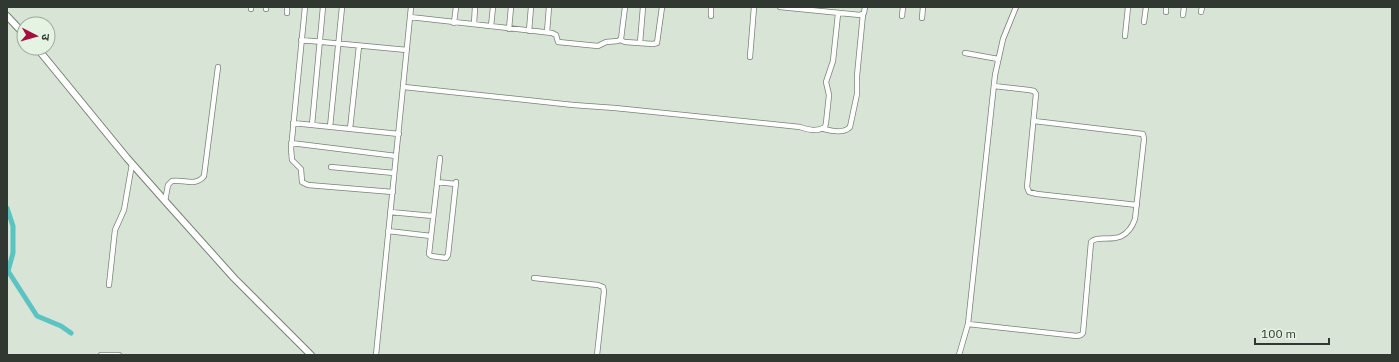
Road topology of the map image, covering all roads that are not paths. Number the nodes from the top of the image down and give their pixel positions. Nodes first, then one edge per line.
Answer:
1 (287, 7) edge
2 (305, 7) edge
3 (323, 7) edge
4 (342, 7) edge
5 (411, 7) edge
6 (456, 7) edge
7 (475, 7) edge
8 (493, 7) edge
9 (511, 7) edge
10 (531, 7) edge
11 (549, 7) edge
12 (625, 7) edge
13 (644, 7) edge
14 (662, 7) edge
15 (711, 7) edge
16 (754, 7) edge
17 (780, 7) edge
18 (865, 7) edge
19 (903, 7) edge
20 (923, 7) edge
21 (1016, 7) edge
22 (1128, 7) edge
23 (1146, 7) edge
24 (1184, 7) edge
25 (809, 9) edge
26 (287, 13) dead end
27 (838, 14) junction
28 (863, 14) junction
29 (7, 16) edge
30 (711, 16) dead end
31 (902, 16) dead end
32 (1183, 16) dead end
33 (410, 17) junction
34 (922, 18) dead end
35 (1144, 22) dead end
36 (454, 23) junction
37 (474, 24) junction
38 (16, 26) edge
39 (491, 26) junction
40 (509, 29) junction
41 (529, 31) junction
42 (547, 32) junction
43 (1125, 36) dead end
44 (301, 40) junction
45 (620, 40) junction
46 (318, 42) junction
47 (640, 43) junction
48 (338, 44) junction
49 (359, 46) junction
50 (407, 50) junction
51 (965, 53) dead end
52 (44, 56) edge
53 (750, 57) dead end
54 (998, 59) junction
55 (218, 68) dead end
56 (994, 86) junction
57 (404, 87) junction
58 (1034, 121) junction
59 (293, 123) junction
60 (312, 125) junction
61 (330, 127) junction
62 (350, 129) junction
63 (824, 129) junction
64 (399, 134) junction
65 (291, 143) junction
66 (396, 156) junction
67 (440, 158) dead end
68 (132, 164) junction
69 (331, 167) dead end
70 (394, 173) junction
71 (437, 182) junction
72 (393, 192) junction
73 (165, 201) junction
74 (1137, 205) junction
75 (390, 212) junction
76 (434, 216) junction
77 (388, 231) junction
78 (431, 236) junction
79 (534, 278) dead end
80 (109, 285) dead end
81 (968, 324) junction
82 (101, 355) edge
83 (119, 355) edge
84 (310, 355) edge
85 (376, 355) edge
86 (597, 355) edge
87 (959, 355) edge

1 - 26 street
2 - 44 street
3 - 46 street
4 - 48 street
5 - 33 street
6 - 36 street
7 - 37 street
8 - 39 street
9 - 40 street
10 - 41 street
11 - 42 street
12 - 45 street
13 - 47 street
14 - 47 street
15 - 30 street
16 - 53 street
17 - 25 street
18 - 28 street
19 - 31 street
20 - 34 street
21 - 54 street
22 - 43 street
23 - 35 street
24 - 32 street
25 - 27 street
27 - 28 street
27 - 63 street
28 - 63 street
29 - 38 street
33 - 36 street
33 - 50 street
36 - 37 street
37 - 39 street
39 - 40 street
40 - 41 street
41 - 42 street
42 - 45 street
44 - 46 street
44 - 59 street
45 - 47 street
46 - 48 street
46 - 60 street
48 - 49 street
48 - 61 street
49 - 50 street
49 - 62 street
50 - 57 street
51 - 54 street
52 - 68 street
54 - 56 street
55 - 73 street
56 - 58 street
56 - 81 street
57 - 63 street
57 - 64 street
58 - 74 street
58 - 74 street
59 - 60 street
59 - 65 street
60 - 61 street
61 - 62 street
62 - 64 street
64 - 66 street
65 - 66 street
65 - 72 street
66 - 70 street
67 - 71 street
68 - 73 street
68 - 80 street
69 - 70 street
70 - 72 street
71 - 76 street
71 - 78 street
72 - 75 street
73 - 84 street
74 - 81 street
75 - 76 street
75 - 77 street
76 - 78 street
77 - 78 street
77 - 85 street
79 - 86 street
81 - 87 street
82 - 83 street

